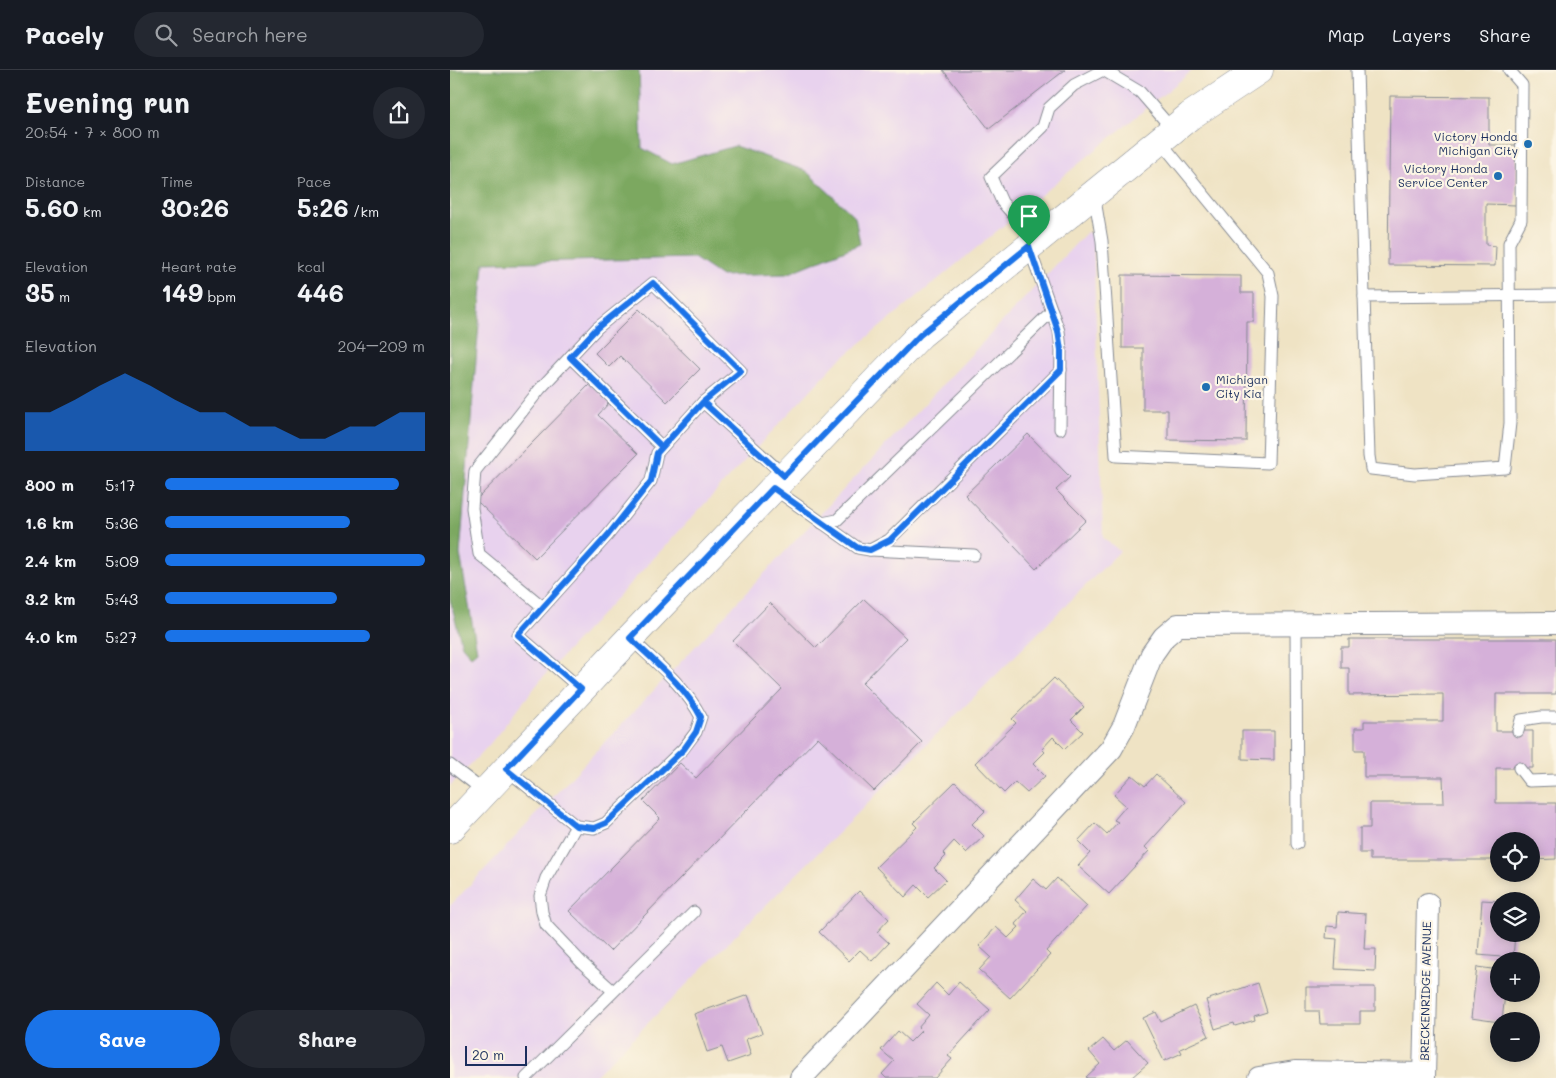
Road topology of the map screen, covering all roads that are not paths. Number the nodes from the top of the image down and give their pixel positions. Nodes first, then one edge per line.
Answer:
1 (1259, 70) edge
2 (1357, 70) edge
3 (1509, 70) edge
4 (1166, 136) junction
5 (1094, 194) junction
6 (1032, 244) junction
7 (1556, 295) edge
8 (1509, 296) junction
9 (1364, 298) junction
10 (1052, 311) junction
11 (570, 357) junction
12 (1061, 370) junction
13 (703, 402) junction
14 (1060, 429) dead end
15 (662, 447) junction
16 (779, 482) junction
17 (822, 523) junction
18 (870, 550) junction
19 (974, 554) dead end
20 (543, 607) junction
21 (1556, 623) edge
22 (1296, 624) junction
23 (630, 638) junction
24 (581, 689) junction
25 (1556, 717) edge
26 (1518, 731) dead end
27 (450, 765) edge
28 (1519, 768) dead end
29 (506, 769) junction
30 (1556, 780) edge
31 (485, 792) junction
32 (576, 826) junction
33 (450, 829) edge
34 (1298, 844) dead end
35 (1428, 904) dead end
36 (694, 912) dead end
37 (613, 992) junction
38 (1424, 1076) edge
39 (526, 1078) edge
40 (801, 1078) edge
41 (1259, 1078) edge

1 - 4 main road
2 - 9 lane
3 - 8 lane
4 - 5 main road
4 - 5 lane
4 - 6 lane
5 - 6 main road
6 - 10 lane
6 - 16 main road
7 - 8 lane
8 - 9 lane
8 - 9 lane
10 - 12 lane
10 - 17 lane
11 - 13 lane
11 - 15 lane
11 - 20 lane
12 - 14 lane
12 - 18 lane
13 - 15 lane
13 - 16 lane
15 - 20 lane
16 - 17 lane
16 - 23 main road
17 - 18 lane
18 - 19 lane
20 - 24 lane
21 - 22 street
22 - 34 lane
22 - 40 street
23 - 24 main road
23 - 32 lane
24 - 29 main road
25 - 26 lane
27 - 31 lane
28 - 30 lane
29 - 31 main road
29 - 32 lane
31 - 33 main road
32 - 37 lane
35 - 38 street, BRECKENRIDGE AVENUE
36 - 37 lane
37 - 39 lane
38 - 41 street

